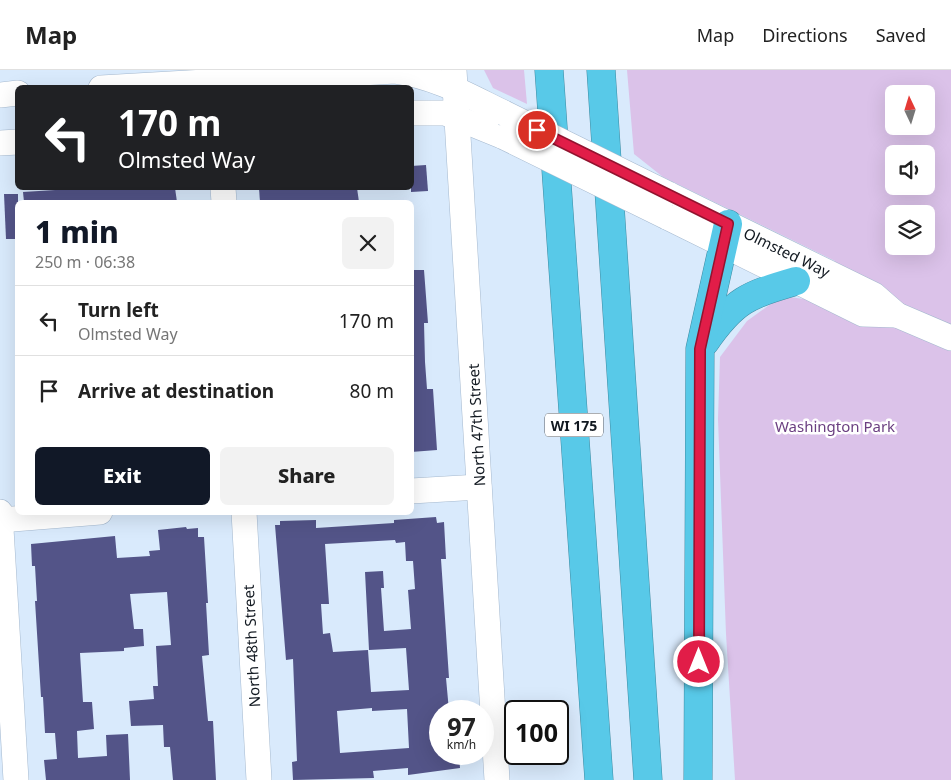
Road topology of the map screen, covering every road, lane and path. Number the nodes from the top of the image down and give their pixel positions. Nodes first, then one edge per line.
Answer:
1 (549, 70) edge
2 (601, 70) edge
3 (397, 71) edge
4 (216, 79) edge
5 (456, 80) edge
6 (139, 85) edge
7 (15, 93) edge
8 (0, 94) edge
9 (414, 113) edge
10 (459, 117) junction
11 (504, 125) junction
12 (15, 142) edge
13 (0, 143) edge
14 (726, 234) junction
15 (796, 281) junction
16 (897, 315) junction
17 (951, 338) edge
18 (700, 349) junction
19 (479, 487) junction
20 (414, 491) edge
21 (0, 512) edge
22 (62, 515) edge
23 (244, 515) edge
24 (0, 520) edge
25 (16, 780) edge
26 (259, 780) edge
27 (497, 780) edge
28 (599, 780) edge
29 (648, 780) edge
30 (698, 780) edge

1 - 28 highway, WI 175
2 - 29 highway, WI 175
3 - 4 street, Olmsted Way
3 - 5 street, Olmsted Way
4 - 6 street, Olmsted Way
5 - 10 street, North 47th Street
5 - 11 street, Olmsted Way
7 - 8 street
9 - 10 street, Olmsted Way
10 - 11 street, Olmsted Way
10 - 19 street, North 47th Street
11 - 14 street, Olmsted Way, bridge
12 - 13 street
14 - 15 street, Olmsted Way
14 - 16 street, Olmsted Way
14 - 18 highway
15 - 16 street, Olmsted Way
15 - 18 highway
16 - 17 street, Olmsted Way
18 - 30 highway
19 - 20 street
19 - 27 street, North 47th Street
21 - 24 street
22 - 24 street
23 - 26 street, North 48th Street
24 - 25 street

